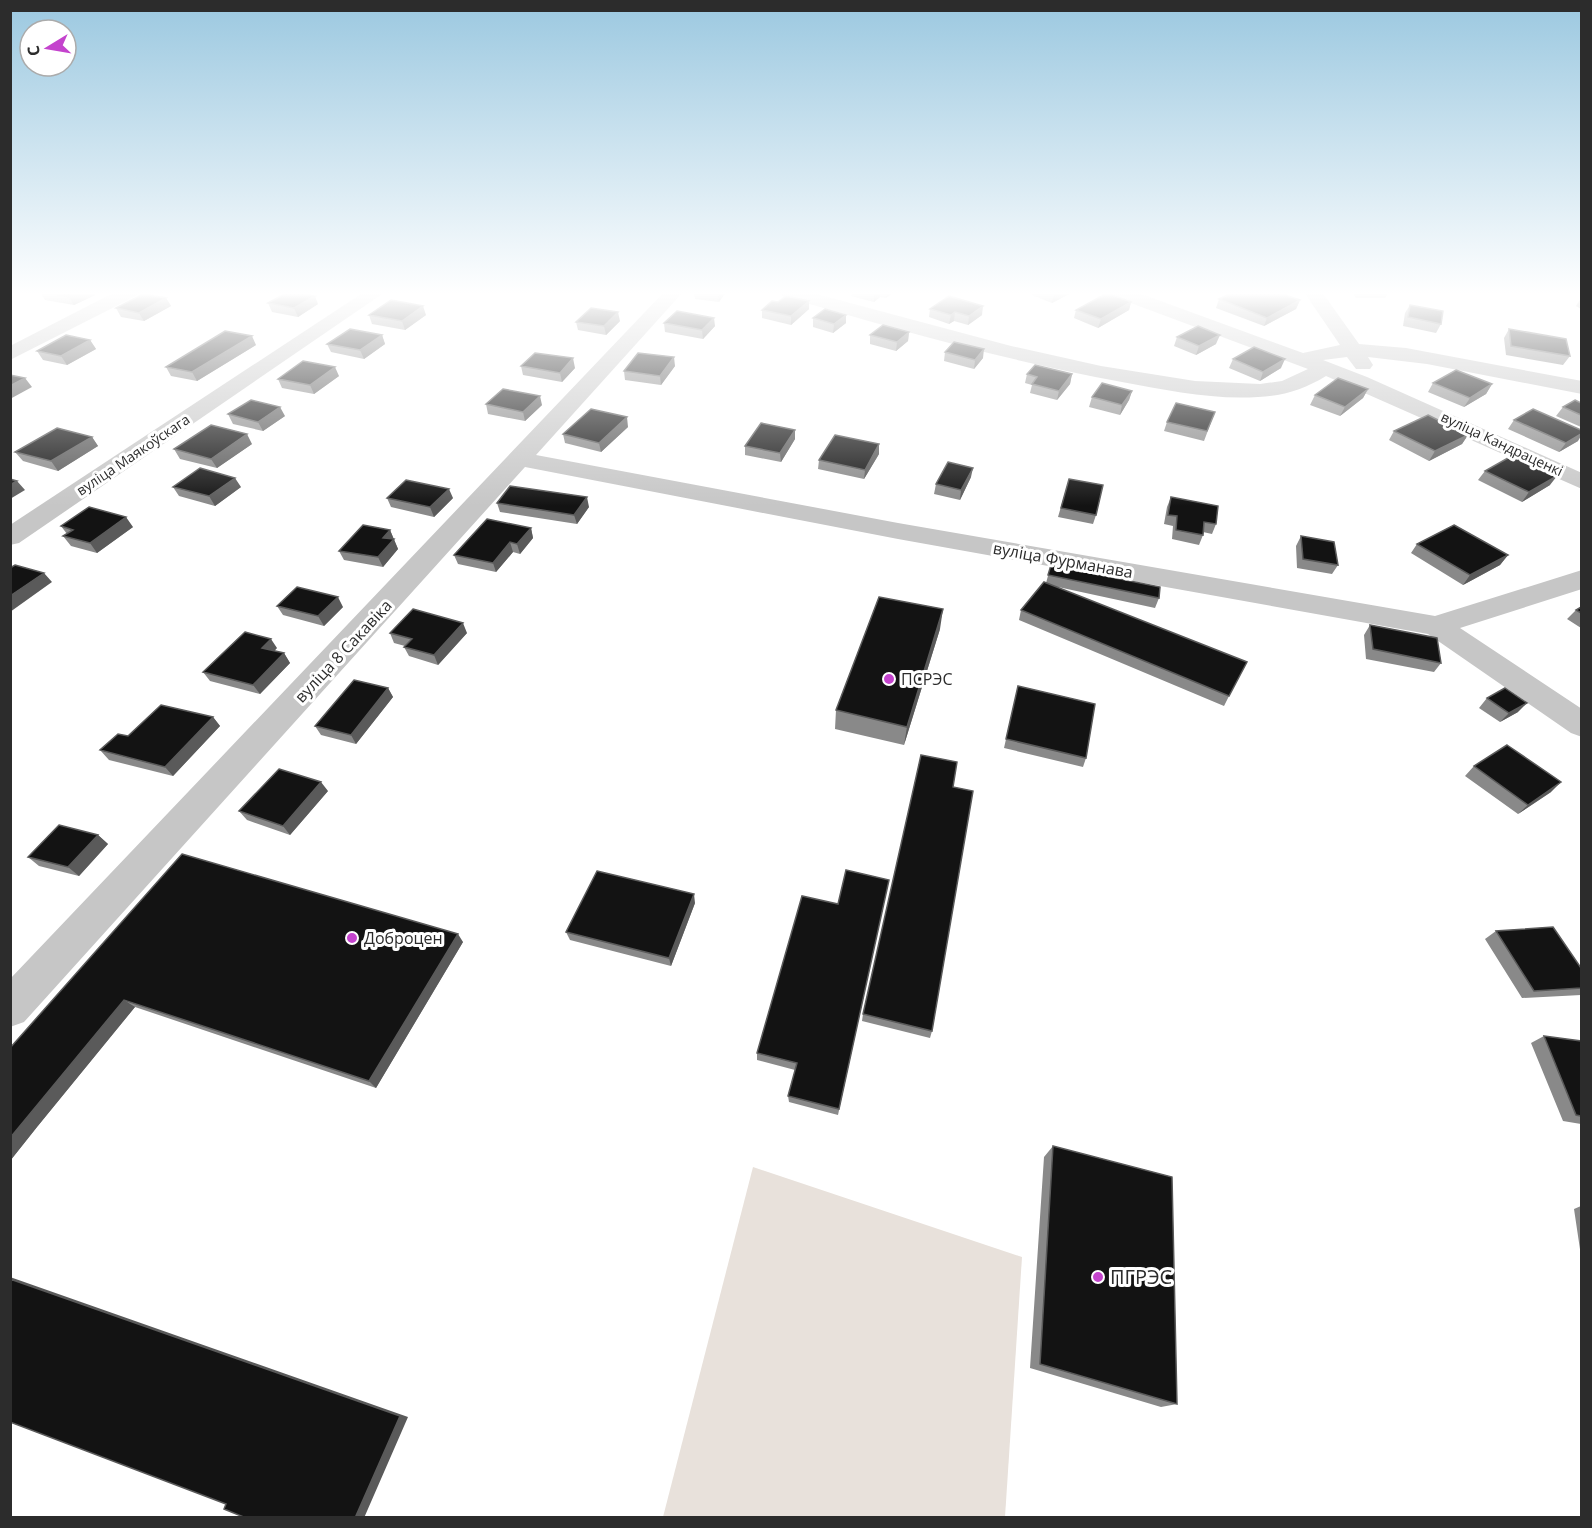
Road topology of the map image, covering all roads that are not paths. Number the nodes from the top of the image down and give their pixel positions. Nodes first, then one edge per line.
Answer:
1 (269, 363) edge
2 (607, 363) edge
3 (1057, 363) edge
4 (1315, 363) edge
5 (1361, 363) edge
6 (1454, 363) edge
7 (1326, 367) junction
8 (1360, 381) junction
9 (1581, 388) edge
10 (518, 459) junction
11 (1581, 482) edge
12 (10, 537) edge
13 (1581, 579) edge
14 (1436, 626) junction
15 (1581, 725) edge
16 (10, 1008) edge

1 - 12 street, вуліца Маякоўскага
2 - 10 street, вуліца 8 Сакавіка
3 - 7 street
4 - 7 street, вуліца Кандраценкі
5 - 8 street
6 - 9 street
7 - 8 street, вуліца Кандраценкі
8 - 11 street, вуліца Кандраценкі
10 - 14 street, вуліца Фурманава
10 - 16 street, вуліца 8 Сакавіка
13 - 14 street
14 - 15 street, вуліца Фурманава

